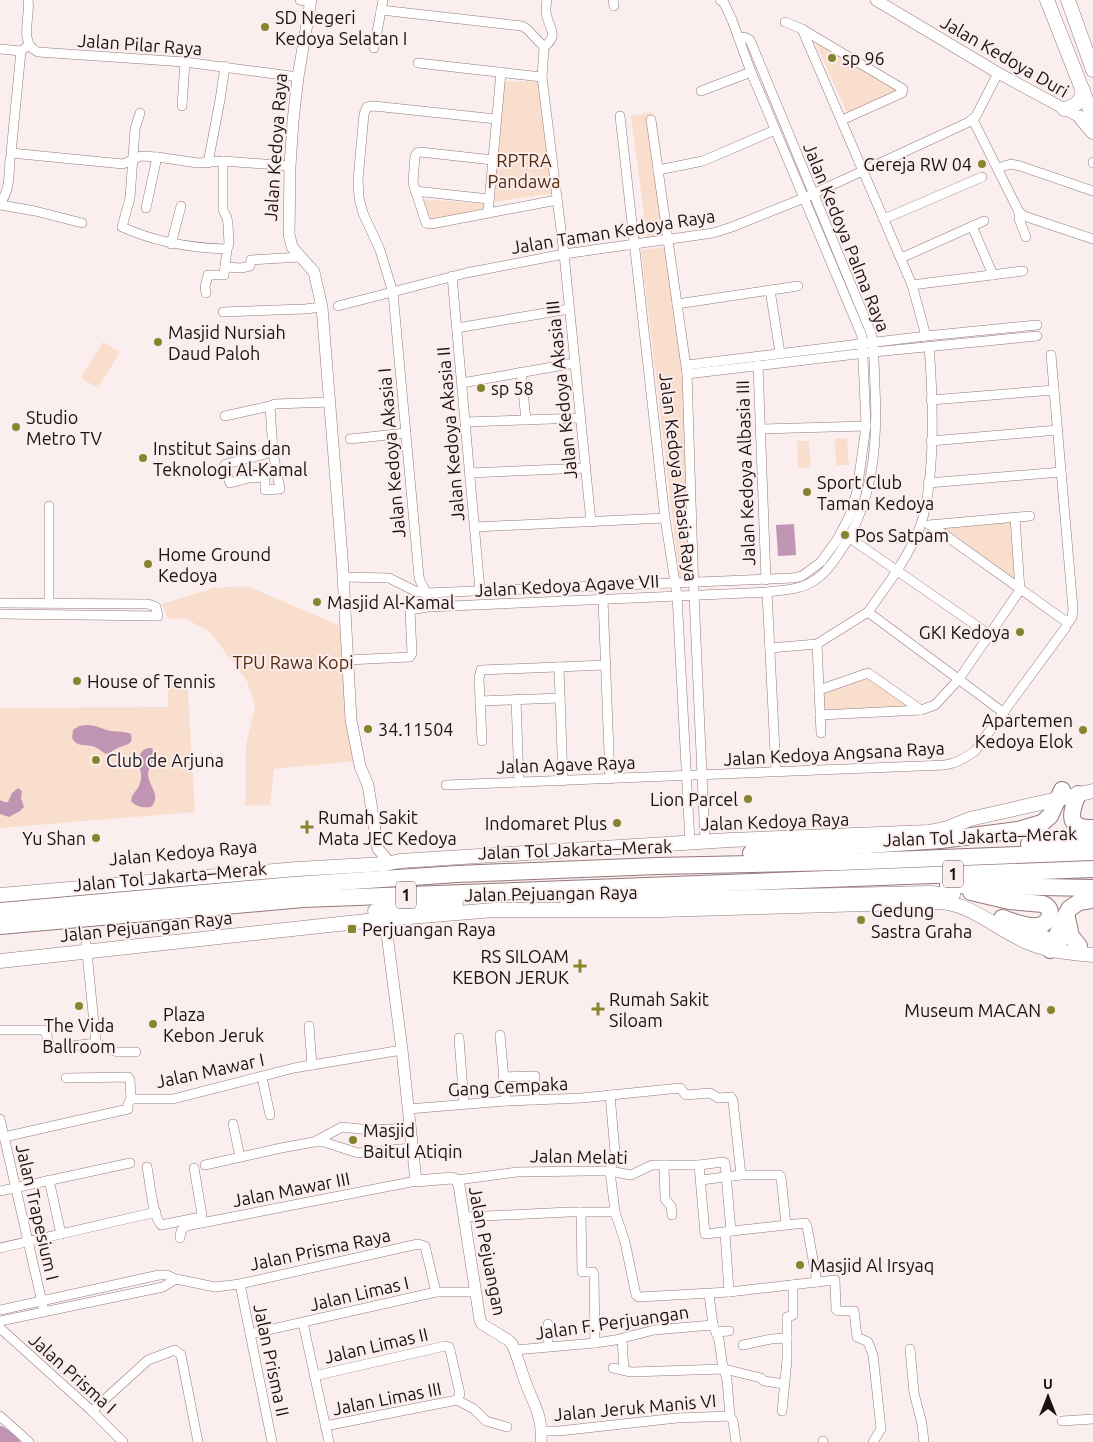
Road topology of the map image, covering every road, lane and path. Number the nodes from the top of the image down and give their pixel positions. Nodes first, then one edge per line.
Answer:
1 (28, 0) edge
2 (383, 0) edge
3 (547, 0) edge
4 (720, 0) edge
5 (876, 0) edge
6 (1047, 0) edge
7 (1068, 0) edge
8 (307, 1) edge
9 (381, 10) junction
10 (785, 22) dead end
11 (802, 29) junction
12 (739, 39) junction
13 (28, 45) junction
14 (544, 47) junction
15 (374, 48) dead end
16 (0, 49) edge
17 (21, 51) junction
18 (185, 62) junction
19 (418, 63) dead end
20 (224, 66) junction
21 (1093, 70) edge
22 (501, 72) junction
23 (751, 72) junction
24 (998, 73) junction
25 (298, 77) junction
26 (542, 77) junction
27 (1083, 90) junction
28 (701, 91) dead end
29 (182, 106) dead end
30 (1064, 109) junction
31 (140, 113) dead end
32 (620, 116) dead end
33 (496, 119) junction
34 (651, 120) dead end
35 (842, 120) junction
36 (1089, 120) edge
37 (969, 122) junction
38 (775, 130) junction
39 (1093, 132) edge
40 (158, 157) junction
41 (10, 159) dead end
42 (133, 159) junction
43 (493, 160) junction
44 (223, 162) junction
45 (208, 163) junction
46 (290, 166) junction
47 (998, 168) junction
48 (658, 170) junction
49 (863, 170) junction
50 (982, 177) dead end
51 (415, 191) junction
52 (1093, 191) edge
53 (808, 195) junction
54 (490, 199) junction
55 (557, 200) junction
56 (0, 204) edge
57 (182, 206) dead end
58 (146, 208) dead end
59 (488, 212) junction
60 (1019, 212) junction
61 (884, 219) junction
62 (984, 221) dead end
63 (82, 224) dead end
64 (972, 226) junction
65 (1026, 237) dead end
66 (1093, 239) edge
67 (668, 240) junction
68 (172, 244) junction
69 (635, 245) junction
70 (227, 249) junction
71 (564, 254) junction
72 (301, 257) junction
73 (901, 258) junction
74 (225, 267) junction
75 (1023, 271) dead end
76 (993, 275) junction
77 (452, 276) junction
78 (912, 285) junction
79 (798, 286) dead end
80 (770, 290) junction
81 (206, 293) dead end
82 (393, 293) junction
83 (677, 304) junction
84 (338, 306) dead end
85 (322, 307) junction
86 (570, 309) junction
87 (223, 312) dead end
88 (1037, 325) dead end
89 (457, 328) junction
90 (981, 330) junction
91 (926, 336) junction
92 (1037, 336) dead end
93 (982, 341) junction
94 (929, 346) junction
95 (873, 347) junction
96 (863, 348) junction
97 (780, 353) junction
98 (1051, 355) dead end
99 (575, 363) junction
100 (758, 365) junction
101 (687, 369) junction
102 (521, 372) junction
103 (462, 383) junction
104 (1054, 390) junction
105 (931, 400) junction
106 (330, 402) junction
107 (270, 406) junction
108 (225, 416) dead end
109 (581, 418) junction
110 (526, 420) junction
111 (465, 422) junction
112 (866, 426) junction
113 (760, 430) junction
114 (1058, 430) junction
115 (406, 433) junction
116 (350, 439) dead end
117 (931, 441) junction
118 (273, 452) junction
119 (586, 468) junction
120 (1061, 472) junction
121 (470, 473) junction
122 (928, 483) junction
123 (50, 506) dead end
124 (1030, 516) dead end
125 (665, 518) junction
126 (1015, 518) junction
127 (591, 522) junction
128 (921, 522) junction
129 (930, 526) junction
130 (475, 527) junction
131 (841, 532) junction
132 (850, 538) junction
133 (897, 572) junction
134 (343, 577) junction
135 (766, 580) junction
136 (694, 582) junction
137 (675, 583) junction
138 (480, 590) junction
139 (1020, 590) junction
140 (767, 592) junction
141 (427, 593) junction
142 (677, 595) junction
143 (694, 595) junction
144 (603, 599) junction
145 (0, 603) edge
146 (49, 603) junction
147 (428, 607) junction
148 (868, 612) junction
149 (0, 614) edge
150 (1067, 625) junction
151 (990, 635) junction
152 (817, 644) junction
153 (770, 648) junction
154 (347, 660) junction
155 (606, 665) junction
156 (559, 666) junction
157 (959, 679) junction
158 (819, 690) junction
159 (560, 698) junction
160 (516, 700) junction
161 (480, 701) junction
162 (921, 710) junction
163 (1004, 712) junction
164 (820, 715) junction
165 (821, 733) dead end
166 (482, 741) dead end
167 (360, 766) junction
168 (776, 772) junction
169 (701, 775) junction
170 (686, 776) junction
171 (610, 779) junction
172 (563, 781) junction
173 (519, 782) junction
174 (1093, 783) edge
175 (446, 786) dead end
176 (1076, 796) edge
177 (1093, 828) edge
178 (1093, 839) edge
179 (704, 842) junction
180 (690, 843) junction
181 (1093, 852) edge
182 (370, 857) junction
183 (385, 857) junction
184 (400, 861) junction
185 (840, 862) junction
186 (657, 866) junction
187 (1093, 869) edge
188 (813, 880) junction
189 (0, 885) edge
190 (944, 885) junction
191 (1093, 888) edge
192 (0, 894) edge
193 (1093, 900) edge
194 (0, 911) edge
195 (1067, 912) junction
196 (384, 915) junction
197 (1002, 918) junction
198 (0, 926) edge
199 (1052, 946) junction
200 (86, 947) junction
201 (1086, 947) edge
202 (0, 953) edge
203 (1093, 955) edge
204 (0, 961) edge
205 (309, 1026) dead end
206 (0, 1030) edge
207 (500, 1035) dead end
208 (458, 1038) dead end
209 (96, 1043) junction
210 (402, 1050) junction
211 (136, 1052) dead end
212 (312, 1065) junction
213 (262, 1077) junction
214 (503, 1077) junction
215 (66, 1078) dead end
216 (610, 1095) junction
217 (131, 1099) junction
218 (534, 1100) junction
219 (506, 1101) junction
220 (464, 1104) junction
221 (408, 1109) junction
222 (270, 1115) dead end
223 (0, 1119) edge
224 (233, 1124) dead end
225 (410, 1128) junction
226 (2, 1134) edge
227 (314, 1142) junction
228 (412, 1148) junction
229 (240, 1157) junction
230 (130, 1163) dead end
231 (205, 1165) dead end
232 (664, 1165) junction
233 (699, 1165) junction
234 (147, 1167) dead end
235 (194, 1168) dead end
236 (610, 1171) junction
237 (741, 1175) junction
238 (726, 1177) junction
239 (49, 1180) junction
240 (457, 1180) junction
241 (701, 1180) junction
242 (416, 1181) junction
243 (16, 1187) junction
244 (0, 1191) edge
245 (156, 1212) junction
246 (581, 1212) junction
247 (614, 1212) junction
248 (672, 1215) dead end
249 (465, 1217) junction
250 (786, 1225) junction
251 (728, 1231) junction
252 (61, 1234) junction
253 (180, 1238) dead end
254 (29, 1241) junction
255 (0, 1248) edge
256 (176, 1280) junction
257 (817, 1282) junction
258 (240, 1284) junction
259 (793, 1285) junction
260 (436, 1292) junction
261 (475, 1292) junction
262 (729, 1292) junction
263 (709, 1294) junction
264 (41, 1301) junction
265 (0, 1310) edge
266 (44, 1311) junction
267 (0, 1320) edge
268 (303, 1323) junction
269 (548, 1324) dead end
270 (0, 1328) edge
271 (714, 1328) junction
272 (729, 1331) dead end
273 (250, 1334) junction
274 (787, 1338) junction
275 (622, 1339) junction
276 (595, 1343) junction
277 (742, 1345) dead end
278 (548, 1347) junction
279 (515, 1350) junction
280 (910, 1350) dead end
281 (612, 1368) dead end
282 (724, 1369) junction
283 (624, 1370) junction
284 (314, 1376) junction
285 (785, 1384) junction
286 (458, 1400) junction
287 (92, 1411) junction
288 (782, 1411) dead end
289 (0, 1416) edge
290 (730, 1416) junction
291 (1093, 1419) edge
292 (1062, 1421) dead end
293 (325, 1426) junction
294 (507, 1427) dead end
295 (542, 1436) edge
296 (30, 1442) edge
297 (124, 1442) edge
298 (198, 1442) edge
299 (272, 1442) edge
300 (329, 1442) edge
301 (736, 1442) edge
302 (873, 1442) edge
303 (924, 1442) edge

1 - 13 street
2 - 9 street
3 - 14 street, Jalan Kedoya Akasia III
4 - 12 street, Jalan Kedoya Palma Raya
5 - 24 street, Jalan Kedoya Duri
6 - 27 main road
7 - 21 main road
8 - 25 street, Jalan Kedoya Raya
9 - 14 street
9 - 15 street
10 - 11 street
11 - 35 street
11 - 35 street
12 - 23 street, Jalan Kedoya Palma Raya
12 - 53 street, Jalan Kedoya Palma Raya
13 - 17 street
13 - 18 street, Jalan Pilar Raya
14 - 26 street, Jalan Kedoya Akasia III
16 - 17 street
17 - 42 street
18 - 20 street, Jalan Pilar Raya
18 - 29 street
19 - 22 street
20 - 25 street, Jalan Pilar Raya
20 - 45 street
22 - 26 street
22 - 33 street
23 - 28 street
23 - 38 street, Jalan Kedoya Palma Raya
24 - 30 street, Jalan Kedoya Duri
24 - 37 street
25 - 46 street, Jalan Kedoya Raya
26 - 55 street, Jalan Kedoya Akasia III
27 - 30 main road
27 - 36 main road
30 - 36 street, Jalan Kedoya Duri
31 - 42 street
32 - 69 street, Jalan Kedoya Albasia Raya
33 - 43 street
33 - 82 street, Jalan Kedoya Akasia I
34 - 48 street, Jalan Kedoya Albasia Raya
35 - 49 street
36 - 39 main road
37 - 47 street
37 - 49 street, Jalan Taman Kedoya Raya
38 - 48 street
38 - 53 street, Jalan Kedoya Palma Raya
40 - 42 street
40 - 45 street
40 - 58 street
41 - 56 street
42 - 68 street
43 - 51 street
43 - 54 street
44 - 45 street
44 - 46 street
44 - 70 street
46 - 72 street, Jalan Kedoya Raya
47 - 52 street
47 - 60 street
48 - 67 street, Jalan Kedoya Albasia Raya
49 - 53 street, Jalan Taman Kedoya Raya
49 - 61 street
50 - 61 street
51 - 54 street
51 - 59 street
53 - 67 street, Jalan Taman Kedoya Raya
53 - 95 street, Jalan Kedoya Palma Raya
53 - 96 street, Jalan Kedoya Palma Raya
54 - 59 street
55 - 59 street
55 - 71 street, Jalan Kedoya Akasia III
56 - 63 street
57 - 68 street
60 - 65 street
60 - 66 street
61 - 73 street
62 - 64 street
64 - 73 street
64 - 76 street
67 - 69 street, Jalan Taman Kedoya Raya
67 - 83 street, Jalan Kedoya Albasia Raya
68 - 70 street
69 - 71 street, Jalan Taman Kedoya Raya
69 - 125 street, Jalan Kedoya Albasia Raya
70 - 74 street
71 - 77 street, Jalan Taman Kedoya Raya
71 - 86 street, Jalan Kedoya Akasia III
72 - 74 street
72 - 85 street, Jalan Kedoya Raya
73 - 78 street
74 - 81 street
75 - 76 street
76 - 78 street
77 - 82 street, Jalan Taman Kedoya Raya
77 - 89 street, Jalan Kedoya Akasia II
78 - 91 street
79 - 80 street
80 - 83 street
80 - 97 street
82 - 84 street, Jalan Taman Kedoya Raya
82 - 115 street, Jalan Kedoya Akasia I
83 - 101 street, Jalan Kedoya Albasia Raya
85 - 87 street
85 - 106 street, Jalan Kedoya Raya
86 - 89 street
86 - 99 street, Jalan Kedoya Akasia III
88 - 90 street
89 - 103 street, Jalan Kedoya Akasia II
90 - 91 street
90 - 93 street
91 - 95 street
92 - 93 street
93 - 94 street
94 - 95 street
94 - 105 street
95 - 96 street
95 - 132 street, Jalan Kedoya Palma Raya
96 - 97 street
96 - 100 street
96 - 112 street, Jalan Kedoya Palma Raya
97 - 101 street
98 - 104 street, Jalan Kedoya Angsana Raya
99 - 102 street
99 - 109 street, Jalan Kedoya Akasia III
100 - 101 street
100 - 113 street, Jalan Kedoya Albasia III
101 - 136 street, Jalan Kedoya Albasia Raya
102 - 103 street
102 - 110 street
103 - 111 street, Jalan Kedoya Akasia II
104 - 105 street
104 - 114 street, Jalan Kedoya Angsana Raya
105 - 117 street
106 - 107 street
106 - 134 street, Jalan Kedoya Raya
107 - 108 street
107 - 118 street
109 - 110 street
109 - 119 street, Jalan Kedoya Akasia III
110 - 111 street
111 - 121 street, Jalan Kedoya Akasia II
112 - 113 street
112 - 131 street, Jalan Kedoya Palma Raya
113 - 135 street, Jalan Kedoya Albasia III
114 - 117 street
114 - 120 street, Jalan Kedoya Angsana Raya
115 - 116 street
115 - 141 street, Jalan Kedoya Akasia I
117 - 122 street
118 - 118 street
119 - 121 street
119 - 127 street, Jalan Kedoya Akasia III
120 - 122 street
120 - 150 street, Jalan Kedoya Angsana Raya
121 - 130 street, Jalan Kedoya Akasia II
122 - 128 street
123 - 146 street
124 - 126 street
125 - 127 street
125 - 137 street, Jalan Kedoya Albasia Raya
126 - 129 street
126 - 139 street
127 - 130 street
128 - 129 street
128 - 133 street
129 - 139 street
130 - 138 street, Jalan Kedoya Akasia II
131 - 132 street
131 - 135 street, Jalan Kedoya Palma Raya
132 - 133 street
132 - 140 street, Jalan Kedoya Palma Raya
133 - 148 street
133 - 151 street
134 - 141 street
134 - 154 street, Jalan Kedoya Raya
135 - 136 street, Jalan Kedoya Palma Raya
136 - 137 street, Jalan Kedoya Palma Raya
136 - 143 street, Jalan Kedoya Albasia Raya
137 - 138 street, Jalan Kedoya Palma Raya
137 - 142 street, Jalan Kedoya Albasia Raya
138 - 141 street, Jalan Kedoya Palma Raya
139 - 150 street
139 - 151 street
140 - 143 street, Jalan Kedoya Palma Raya
140 - 153 street
141 - 147 street, Jalan Kedoya Akasia I
142 - 143 street, Jalan Kedoya Palma Raya
142 - 144 street, Jalan Kedoya Agave VII
142 - 170 street, Jalan Kedoya Albasia Raya
143 - 169 street, Jalan Kedoya Albasia Raya
144 - 147 street, Jalan Kedoya Agave VII
144 - 155 street
145 - 146 street
146 - 149 street
147 - 154 street
148 - 152 street
148 - 157 street
150 - 163 street, Jalan Kedoya Angsana Raya
151 - 157 street
152 - 153 street
152 - 158 street
153 - 168 street
154 - 167 street, Jalan Kedoya Raya
155 - 156 street
155 - 171 street
156 - 159 street
156 - 161 street
157 - 162 street
157 - 163 street
158 - 162 street
158 - 164 street
159 - 160 street
159 - 172 street
160 - 161 street
160 - 173 street
161 - 166 street
162 - 164 street
163 - 168 street, Jalan Kedoya Angsana Raya
164 - 165 street
167 - 182 street, Jalan Kedoya Raya
167 - 183 street, Jalan Kedoya Raya
168 - 169 street, Jalan Kedoya Angsana Raya
169 - 170 street, Jalan Kedoya Angsana Raya
169 - 179 street, Jalan Kedoya Albasia Raya
170 - 171 street, Jalan Agave Raya
170 - 180 street, Jalan Kedoya Albasia Raya
171 - 172 street, Jalan Agave Raya
172 - 173 street, Jalan Agave Raya
173 - 175 street, Jalan Agave Raya
174 - 176 main road, Jalan Kedoya Raya
176 - 177 highway
176 - 179 main road, Jalan Kedoya Raya
176 - 186 highway
178 - 185 highway
179 - 180 main road, Jalan Kedoya Raya
180 - 184 main road, Jalan Kedoya Raya
181 - 185 highway, Jalan Tol Jakarta–Merak / 1
182 - 183 main road, Jalan Kedoya Raya
182 - 189 main road, Jalan Kedoya Raya
183 - 184 main road, Jalan Kedoya Raya
184 - 192 main road, Jalan Kedoya Raya
185 - 186 highway, Jalan Tol Jakarta–Merak / 1
186 - 194 highway, Jalan Tol Jakarta–Merak / 1
187 - 188 highway, Jalan Tol Jakarta–Merak / 1
188 - 190 highway
188 - 198 highway, Jalan Tol Jakarta–Merak / 1
190 - 191 highway
190 - 197 highway
193 - 195 highway
195 - 199 highway
195 - 201 highway
196 - 197 main road, Jalan Pejuangan Raya
196 - 199 main road, Jalan Pejuangan Raya
196 - 200 main road, Jalan Pejuangan Raya
196 - 210 street
197 - 199 main road, Jalan Pejuangan Raya
199 - 201 main road, Jalan Pejuangan Raya
199 - 203 main road, Jalan Pejuangan Raya
200 - 202 main road, Jalan Pejuangan Raya
200 - 204 main road, Jalan Pejuangan Raya
200 - 209 street
205 - 212 street
206 - 209 street
207 - 214 street
208 - 220 street
209 - 211 street
210 - 212 street, Jalan Mawar I
210 - 221 street
212 - 213 street, Jalan Mawar I
213 - 217 street, Jalan Mawar I
213 - 222 street
214 - 218 street
214 - 219 street
215 - 217 street
216 - 218 street, Gang Cempaka
216 - 236 street
216 - 237 street, Gang Cempaka
217 - 226 street
218 - 219 street, Gang Cempaka
219 - 220 street, Gang Cempaka
220 - 221 street, Gang Cempaka
221 - 225 street
223 - 226 street, Jalan Trapesium I
224 - 229 street
225 - 227 street
225 - 228 street
226 - 243 street, Jalan Trapesium I
227 - 228 street
227 - 229 street
228 - 242 street
229 - 231 street
230 - 239 street
232 - 233 street, Jalan Melati
232 - 236 street, Jalan Melati
232 - 248 street
233 - 238 street, Jalan Melati
233 - 241 street
234 - 245 street
235 - 245 street
236 - 240 street, Jalan Melati
236 - 247 street
237 - 238 street
237 - 250 street
238 - 241 street
238 - 251 street
239 - 243 street
239 - 252 street
240 - 242 street, Jalan Pejuangan
240 - 249 street, Jalan Pejuangan
241 - 251 street
242 - 253 street, Jalan Mawar III
243 - 244 street
243 - 254 street, Jalan Trapesium I
245 - 252 street
246 - 247 street
246 - 249 street
246 - 276 street
247 - 263 street
249 - 261 street, Jalan Pejuangan
250 - 251 street
250 - 257 street
251 - 262 street
252 - 254 street
254 - 255 street
254 - 264 street, Jalan Trapesium I
256 - 258 street, Jalan Prisma Raya
256 - 264 street, Jalan Prisma Raya
256 - 266 street
257 - 259 street
257 - 302 street
258 - 260 street, Jalan Prisma Raya
258 - 273 street, Jalan Prisma II
259 - 262 street
259 - 274 street
260 - 261 street, Jalan Limas I
260 - 268 street, Jalan Limas I
261 - 279 street, Jalan Pejuangan
262 - 263 street
263 - 271 street, Jalan Jeruk Manis VI
264 - 265 street, Jalan Prisma Raya
264 - 266 street, Jalan Trapesium I
266 - 267 street
268 - 273 street, Jalan Limas I
268 - 284 street
269 - 278 street
270 - 287 street, Jalan Prisma I
271 - 272 street, Jalan F. Perjuangan
271 - 275 street, Jalan F. Perjuangan
271 - 282 street, Jalan Jeruk Manis VI
273 - 299 street, Jalan Prisma II
274 - 277 street
274 - 285 street
275 - 276 street, Jalan F. Perjuangan
275 - 283 street
276 - 278 street, Jalan F. Perjuangan
278 - 279 street, Jalan F. Perjuangan
279 - 295 street
280 - 303 street
281 - 283 street
282 - 283 street
282 - 285 street
282 - 290 street, Jalan Jeruk Manis VI
284 - 286 street, Jalan Limas II
284 - 293 street
285 - 288 street
286 - 293 street, Jalan Limas III
286 - 294 street, Jalan Limas III
287 - 297 street, Jalan Prisma I
287 - 298 street
289 - 296 street
290 - 295 street, Jalan Jeruk Manis VI
290 - 301 street, Jalan Jeruk Manis VI
291 - 292 street
293 - 300 street

